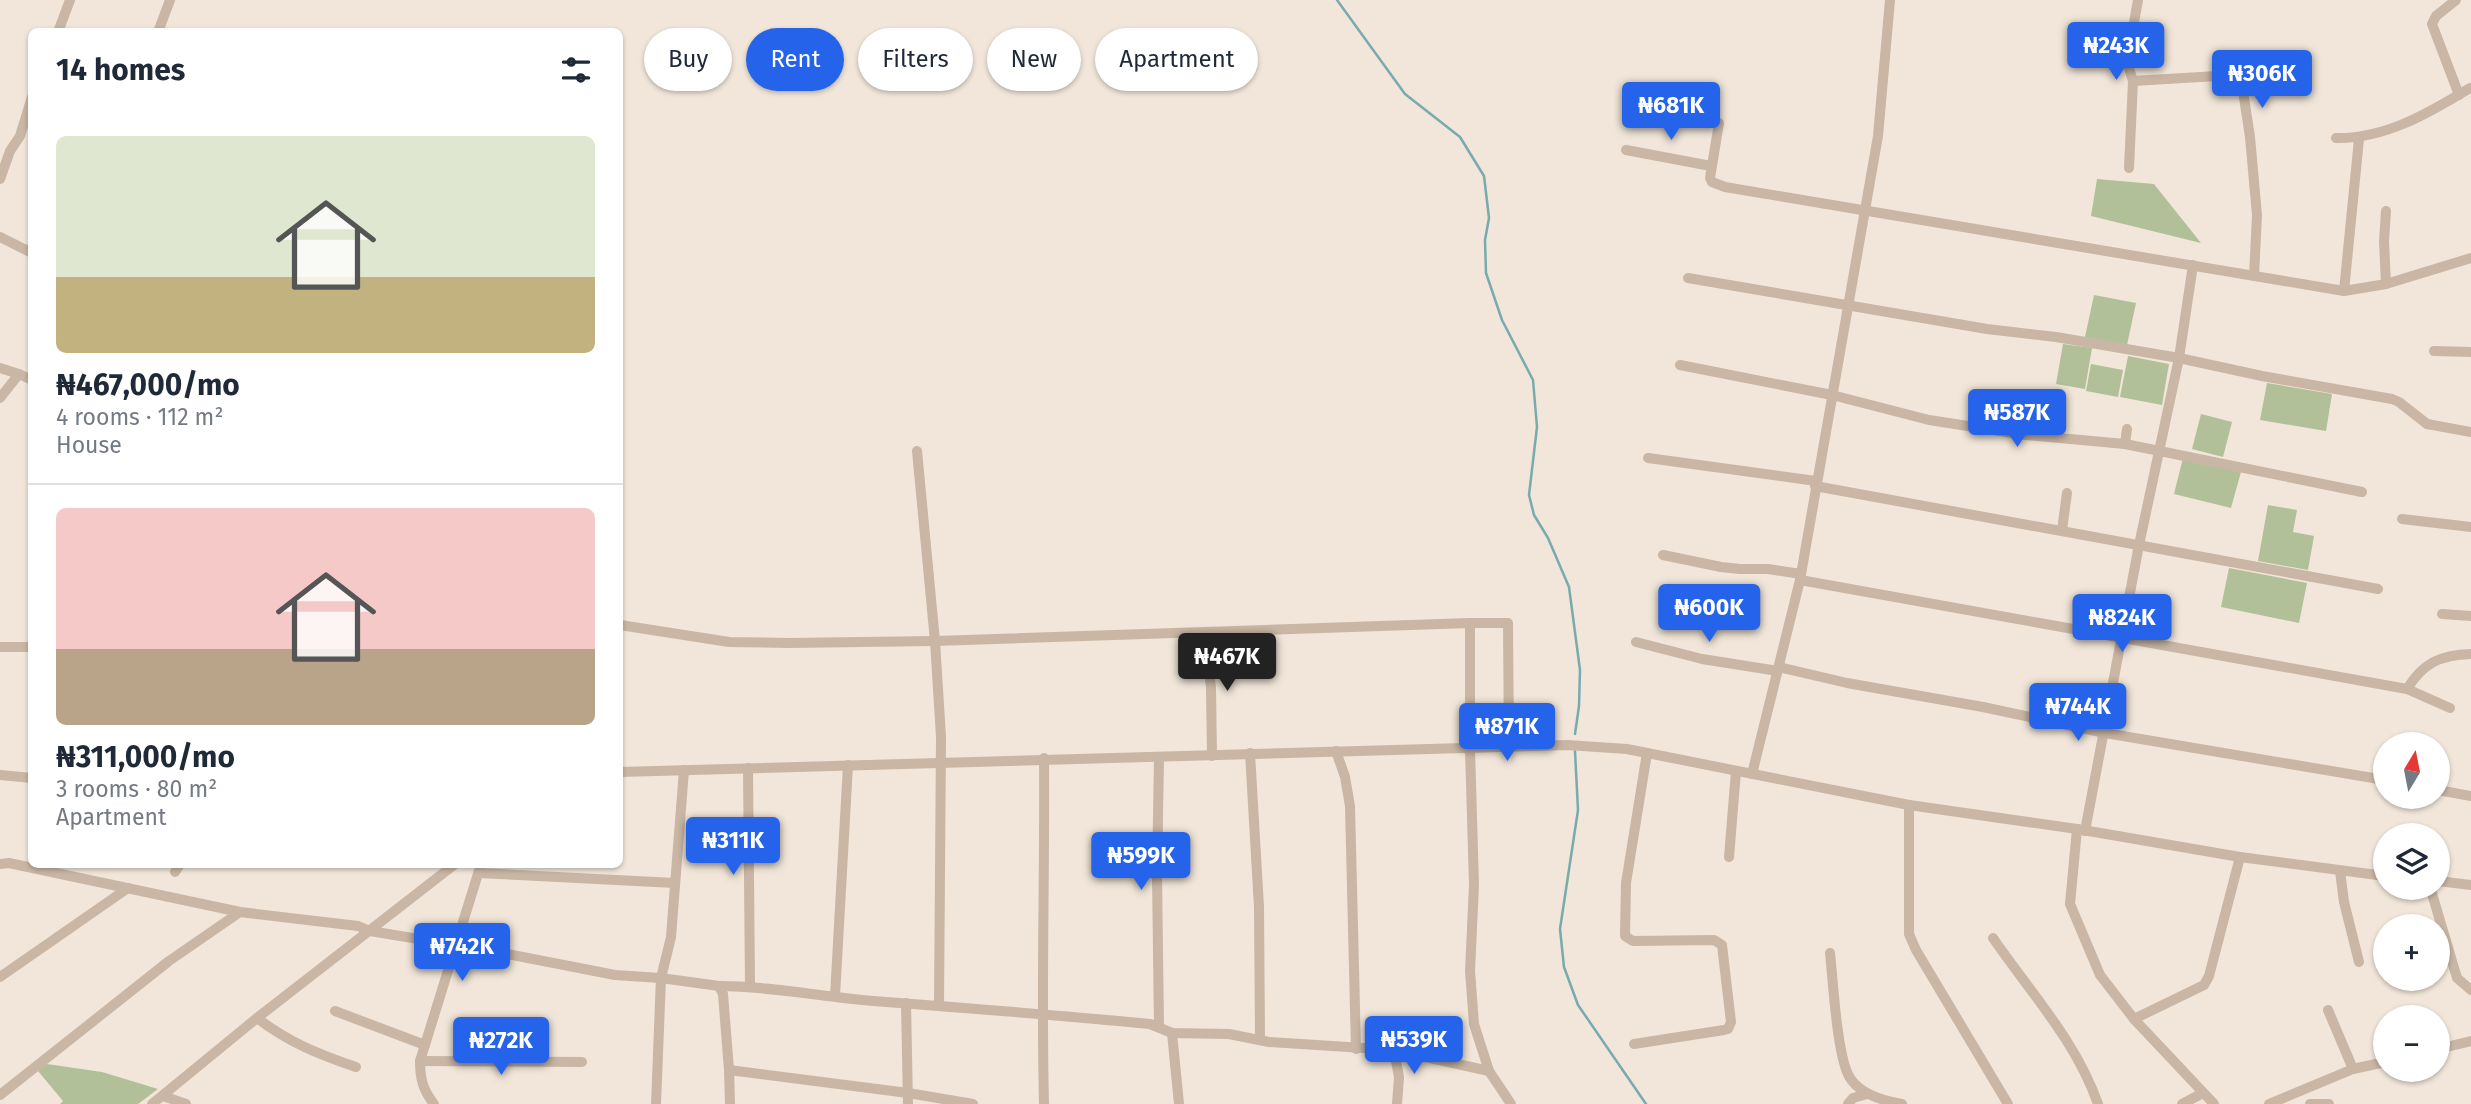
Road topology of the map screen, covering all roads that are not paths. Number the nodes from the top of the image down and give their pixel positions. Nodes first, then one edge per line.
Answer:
1 (70, 0) edge
2 (170, 0) edge
3 (1890, 0) edge
4 (2137, 0) edge
5 (2456, 0) edge
6 (60, 28) edge
7 (160, 28) edge
8 (2133, 81) junction
9 (2468, 91) edge
10 (28, 110) edge
11 (1719, 123) dead end
12 (2336, 138) dead end
13 (2359, 139) junction
14 (1626, 150) dead end
15 (1711, 166) junction
16 (2129, 169) dead end
17 (0, 179) edge
18 (1865, 210) junction
19 (2386, 211) dead end
20 (0, 237) edge
21 (28, 251) edge
22 (2471, 258) edge
23 (2193, 265) junction
24 (2254, 276) junction
25 (1688, 278) dead end
26 (2386, 284) junction
27 (2344, 290) junction
28 (1848, 305) junction
29 (2434, 351) dead end
30 (2471, 352) edge
31 (2179, 358) junction
32 (1681, 365) dead end
33 (0, 368) edge
34 (19, 374) junction
35 (28, 378) edge
36 (1832, 396) junction
37 (0, 398) edge
38 (2127, 429) dead end
39 (2471, 432) edge
40 (2125, 444) junction
41 (917, 451) dead end
42 (2160, 451) junction
43 (1648, 457) dead end
44 (1815, 483) junction
45 (2362, 492) dead end
46 (2067, 493) dead end
47 (2402, 519) dead end
48 (2471, 527) edge
49 (2062, 530) junction
50 (2139, 545) junction
51 (1663, 555) dead end
52 (1800, 577) junction
53 (2378, 589) dead end
54 (2442, 614) dead end
55 (2471, 616) edge
56 (1470, 623) junction
57 (623, 625) edge
58 (1205, 633) junction
59 (2123, 638) junction
60 (936, 641) junction
61 (1636, 642) dead end
62 (0, 647) edge
63 (28, 647) edge
64 (2471, 654) edge
65 (1778, 669) junction
66 (2407, 689) junction
67 (2450, 708) dead end
68 (2105, 733) junction
69 (1509, 747) junction
70 (1470, 749) junction
71 (1336, 751) junction
72 (1250, 753) junction
73 (1647, 753) junction
74 (1212, 756) junction
75 (1044, 758) junction
76 (1159, 758) junction
77 (941, 762) junction
78 (848, 765) junction
79 (748, 768) junction
80 (684, 770) junction
81 (1736, 771) junction
82 (623, 772) edge
83 (1752, 774) junction
84 (0, 775) edge
85 (2373, 777) edge
86 (28, 778) edge
87 (2450, 792) edge
88 (2471, 796) edge
89 (1909, 805) junction
90 (2081, 830) junction
91 (1729, 857) dead end
92 (2240, 857) junction
93 (1, 865) edge
94 (28, 867) edge
95 (33, 868) edge
96 (450, 868) edge
97 (480, 869) edge
98 (2340, 871) junction
99 (2373, 875) edge
100 (2450, 882) edge
101 (675, 883) junction
102 (2471, 885) edge
103 (128, 888) junction
104 (2434, 900) edge
105 (240, 912) junction
106 (370, 931) junction
107 (1993, 938) dead end
108 (457, 945) junction
109 (1830, 954) dead end
110 (2359, 962) dead end
111 (0, 977) edge
112 (661, 978) junction
113 (719, 986) junction
114 (750, 986) junction
115 (2471, 990) edge
116 (835, 996) junction
117 (906, 1003) junction
118 (939, 1005) junction
119 (2328, 1010) dead end
120 (335, 1011) dead end
121 (1042, 1014) junction
122 (257, 1018) junction
123 (2134, 1019) junction
124 (1159, 1027) junction
125 (1172, 1033) junction
126 (1260, 1040) junction
127 (2471, 1041) edge
128 (1634, 1044) dead end
129 (425, 1045) junction
130 (2450, 1046) edge
131 (1356, 1049) junction
132 (1394, 1051) junction
133 (420, 1061) junction
134 (582, 1062) dead end
135 (2373, 1065) edge
136 (356, 1067) dead end
137 (2353, 1069) junction
138 (729, 1070) junction
139 (1489, 1071) junction
140 (2203, 1093) junction
141 (1867, 1094) junction
142 (0, 1095) edge
143 (163, 1096) junction
144 (908, 1098) edge
145 (152, 1104) edge
146 (186, 1104) edge
147 (434, 1104) edge
148 (656, 1104) edge
149 (730, 1104) edge
150 (974, 1104) edge
151 (1044, 1104) edge
152 (1179, 1104) edge
153 (1397, 1104) edge
154 (1511, 1104) edge
155 (1848, 1104) edge
156 (1902, 1104) edge
157 (2008, 1104) edge
158 (2098, 1104) edge
159 (2182, 1104) edge
160 (2214, 1104) edge
161 (2269, 1104) edge
162 (2310, 1104) edge
163 (2329, 1104) edge

1 - 6 street
2 - 7 street
3 - 18 street
4 - 8 street
5 - 9 street
8 - 16 street
8 - 24 street
9 - 13 street
10 - 17 street
11 - 15 street
12 - 13 street
13 - 27 street
14 - 15 street
15 - 18 street
18 - 23 street
18 - 28 street
19 - 26 street
20 - 21 street
22 - 26 street
23 - 24 street
23 - 31 street
24 - 27 street
25 - 28 street
26 - 27 street
28 - 31 street
28 - 36 street
29 - 30 street
31 - 39 street
31 - 42 street
32 - 36 street
33 - 34 street
34 - 35 street
34 - 37 street
36 - 40 street
36 - 44 street
38 - 40 street
40 - 42 street
41 - 60 street
42 - 45 street
42 - 50 street
43 - 44 street
44 - 49 street
44 - 52 street
46 - 49 street
47 - 48 street
49 - 50 street
50 - 53 street
50 - 59 street
51 - 52 street
52 - 59 street
52 - 65 street
54 - 55 street
56 - 58 street
56 - 69 street
56 - 70 street
57 - 60 street
58 - 60 street
58 - 74 street
59 - 66 street
59 - 68 street
60 - 77 street
61 - 65 street
62 - 63 street
64 - 66 street
65 - 68 street
65 - 83 street
66 - 67 street
68 - 85 street
68 - 90 street
69 - 70 street
69 - 73 street
70 - 71 street
70 - 139 street
71 - 72 street
71 - 131 street
72 - 74 street
72 - 126 street
73 - 81 street
73 - 128 street
74 - 76 street
75 - 76 street
75 - 77 street
75 - 121 street
76 - 124 street
77 - 78 street
77 - 118 street
78 - 79 street
78 - 116 street
79 - 80 street
79 - 114 street
80 - 82 street
80 - 101 street
81 - 83 street
81 - 91 street
83 - 89 street
84 - 86 street
87 - 88 street
89 - 90 street
89 - 157 street
90 - 92 street
90 - 123 street
92 - 98 street
92 - 123 street
93 - 94 street
95 - 103 street
96 - 106 street
97 - 101 street
97 - 108 street
98 - 99 street
98 - 110 street
100 - 102 street
101 - 112 street
103 - 105 street
103 - 111 street
104 - 115 street
105 - 106 street
105 - 142 street
106 - 108 street
106 - 122 street
107 - 158 street
108 - 112 street
108 - 129 street
109 - 141 street
112 - 113 street
112 - 148 street
113 - 114 street
113 - 138 street
114 - 116 street
116 - 117 street
117 - 118 street
117 - 144 street
118 - 121 street
119 - 137 street
120 - 129 street
121 - 124 street
121 - 151 street
122 - 136 street
122 - 143 street
123 - 140 street
124 - 125 street
125 - 126 street
125 - 152 street
126 - 131 street
127 - 130 street
129 - 133 street
131 - 132 street
132 - 139 street
132 - 153 street
133 - 134 street
133 - 147 street
135 - 137 street
137 - 161 street
138 - 144 street
138 - 149 street
139 - 154 street
140 - 159 street
140 - 160 street
141 - 155 street
141 - 156 street
143 - 145 street
143 - 146 street
144 - 150 street
162 - 163 street

